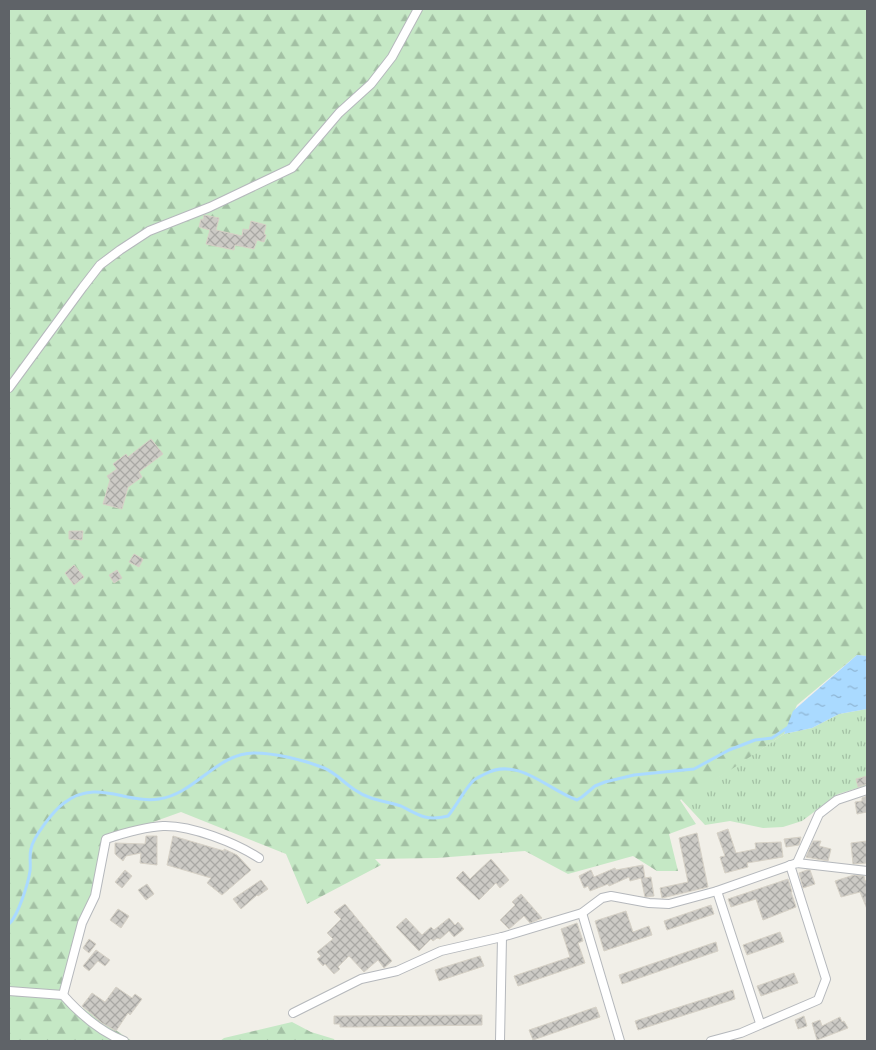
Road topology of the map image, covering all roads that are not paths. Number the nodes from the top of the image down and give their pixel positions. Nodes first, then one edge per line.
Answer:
1 (418, 9) edge
2 (9, 388) edge
3 (867, 790) edge
4 (259, 858) dead end
5 (794, 864) junction
6 (867, 871) edge
7 (717, 891) junction
8 (582, 913) junction
9 (502, 937) junction
10 (9, 991) edge
11 (63, 995) junction
12 (293, 1012) dead end
13 (760, 1023) junction
14 (741, 1033) junction
15 (124, 1041) edge
16 (500, 1041) edge
17 (620, 1041) edge
18 (711, 1041) edge
19 (744, 1041) edge

1 - 2 street
3 - 5 street
4 - 11 street
5 - 6 street
5 - 7 street
5 - 13 street
7 - 8 street
7 - 13 street
8 - 9 street
8 - 17 street
9 - 12 street
9 - 16 street
10 - 11 street
11 - 15 street
13 - 14 street
14 - 18 street
14 - 19 street

